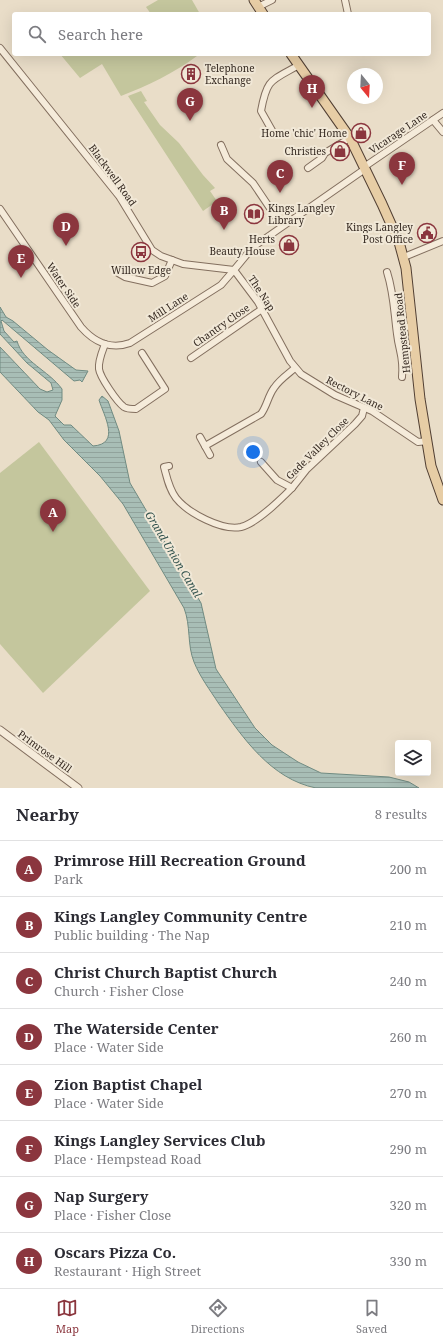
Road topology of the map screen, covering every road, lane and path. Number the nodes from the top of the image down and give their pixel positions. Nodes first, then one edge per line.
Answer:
1 (272, 0) edge
2 (345, 0) edge
3 (258, 7) edge
4 (348, 12) edge
5 (0, 48) edge
6 (292, 56) edge
7 (299, 65) junction
8 (443, 113) edge
9 (433, 120) junction
10 (443, 132) edge
11 (274, 134) dead end
12 (350, 138) junction
13 (221, 145) dead end
14 (308, 168) dead end
15 (365, 168) junction
16 (0, 209) edge
17 (282, 226) junction
18 (443, 241) edge
19 (404, 258) junction
20 (172, 260) junction
21 (234, 270) junction
22 (387, 272) dead end
23 (118, 273) dead end
24 (262, 309) junction
25 (413, 326) junction
26 (397, 328) junction
27 (105, 344) junction
28 (142, 353) dead end
29 (191, 358) dead end
30 (295, 368) junction
31 (402, 377) dead end
32 (364, 408) junction
33 (200, 437) dead end
34 (428, 441) junction
35 (205, 446) junction
36 (210, 455) dead end
37 (261, 462) dead end
38 (164, 467) dead end
39 (292, 488) junction
40 (443, 500) edge
41 (0, 730) edge
42 (78, 788) edge

1 - 3 street
2 - 4 street
5 - 20 street, Blackwell Road
6 - 7 main road, Hempstead Road
7 - 11 street
7 - 12 main road, Hempstead Road
8 - 9 street, Vicarage Lane
9 - 10 street
9 - 15 street, Vicarage Lane
12 - 14 street
12 - 15 main road, Hempstead Road
13 - 17 street
15 - 17 street
15 - 19 main road, Hempstead Road
16 - 27 street, Water Side
17 - 21 street
18 - 19 street
19 - 25 main road, Hempstead Road
20 - 21 street, Blackwell Road
20 - 23 street
21 - 24 street, The Nap
21 - 27 street, Mill Lane
22 - 26 street
24 - 29 street, Chantry Close
24 - 30 street, The Nap
25 - 26 street
25 - 34 main road, Hempstead Road
26 - 31 street
27 - 28 street
30 - 32 street, Rectory Lane
30 - 35 street
32 - 34 street, Rectory Lane
32 - 39 street, Gade Valley Close
33 - 35 street
34 - 40 main road, Hempstead Road
35 - 36 street
37 - 39 street, Gade Valley Close
38 - 39 street
41 - 42 street, Primrose Hill

